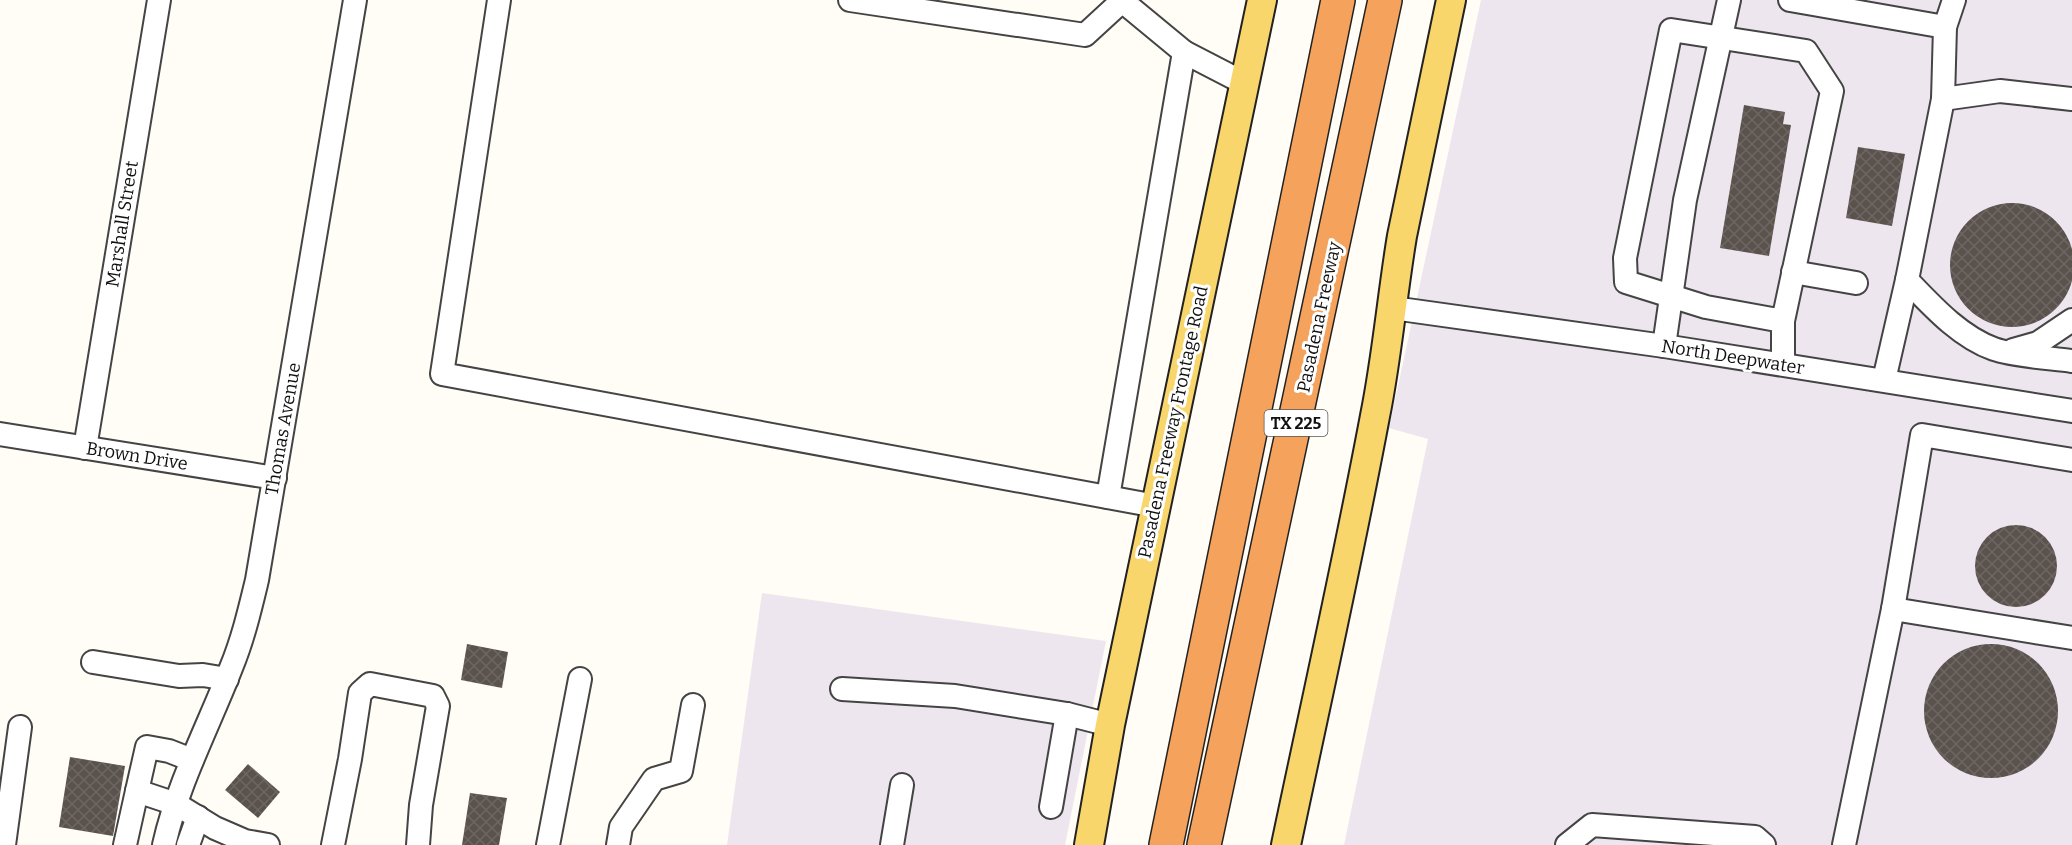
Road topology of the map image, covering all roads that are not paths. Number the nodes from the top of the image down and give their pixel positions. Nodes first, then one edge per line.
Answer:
1 (159, 0) edge
2 (356, 0) edge
3 (499, 0) edge
4 (850, 0) edge
5 (1122, 0) edge
6 (1262, 0) edge
7 (1338, 0) edge
8 (1386, 0) edge
9 (1451, 0) edge
10 (1729, 0) edge
11 (1790, 0) edge
12 (1954, 0) edge
13 (1945, 27) junction
14 (1721, 38) junction
15 (1184, 52) junction
16 (1244, 83) junction
17 (1943, 99) junction
18 (2072, 99) edge
19 (1793, 272) junction
20 (1907, 280) junction
21 (1856, 284) dead end
22 (1672, 296) junction
23 (1393, 308) junction
24 (2072, 320) edge
25 (1783, 321) junction
26 (1664, 346) junction
27 (2008, 352) junction
28 (2072, 362) edge
29 (1783, 364) junction
30 (1884, 380) junction
31 (2072, 411) edge
32 (0, 434) edge
33 (85, 448) junction
34 (2072, 460) edge
35 (275, 478) junction
36 (1108, 497) junction
37 (1156, 506) junction
38 (1893, 609) junction
39 (2072, 638) edge
40 (93, 662) dead end
41 (227, 679) junction
42 (580, 679) dead end
43 (842, 689) dead end
44 (693, 705) dead end
45 (1067, 714) junction
46 (1110, 725) junction
47 (20, 727) dead end
48 (192, 760) junction
49 (902, 785) dead end
50 (137, 791) junction
51 (176, 804) junction
52 (1051, 807) dead end
53 (198, 817) junction
54 (166, 844) edge
55 (4, 845) edge
56 (125, 845) edge
57 (188, 845) edge
58 (268, 845) edge
59 (333, 845) edge
60 (418, 845) edge
61 (548, 845) edge
62 (618, 845) edge
63 (892, 845) edge
64 (1089, 845) edge
65 (1166, 845) edge
66 (1204, 845) edge
67 (1286, 845) edge
68 (1567, 845) edge
69 (1764, 845) edge
70 (1844, 845) edge

1 - 33 street, Marshall Street
2 - 35 street, Thomas Avenue
3 - 36 street
4 - 5 street
5 - 15 street
6 - 16 main road, Pasadena Freeway Frontage Road
7 - 65 highway, TX 225
8 - 66 highway, Pasadena Freeway / TX 225
9 - 23 main road
10 - 14 street
11 - 13 street
12 - 13 street
13 - 17 street
14 - 19 street
14 - 22 street
14 - 22 street
15 - 16 street
15 - 36 street
16 - 37 main road, Pasadena Freeway Frontage Road
17 - 18 street
17 - 20 street
19 - 21 street
19 - 25 street
20 - 27 street
20 - 30 street
22 - 25 street
22 - 26 street
23 - 26 street, North Deepwater
23 - 67 main road
24 - 27 street
25 - 29 street
26 - 29 street, North Deepwater
27 - 28 street
29 - 30 street, North Deepwater
30 - 31 street, North Deepwater
32 - 33 street, Brown Drive
33 - 35 street, Brown Drive
34 - 38 street
35 - 41 street, Thomas Avenue
36 - 37 street
37 - 46 main road, Pasadena Freeway Frontage Road
38 - 39 street
38 - 70 street
40 - 41 street
41 - 48 street, Thomas Avenue
42 - 61 street
43 - 45 street
44 - 62 street
45 - 46 street
45 - 52 street
46 - 64 main road, Pasadena Freeway Frontage Road
47 - 55 street
48 - 50 street
48 - 51 street, Thomas Avenue
49 - 63 street
50 - 51 street
50 - 56 street
51 - 53 street
51 - 54 street, Thomas Avenue
53 - 57 street
53 - 58 street
59 - 60 street
68 - 69 street

